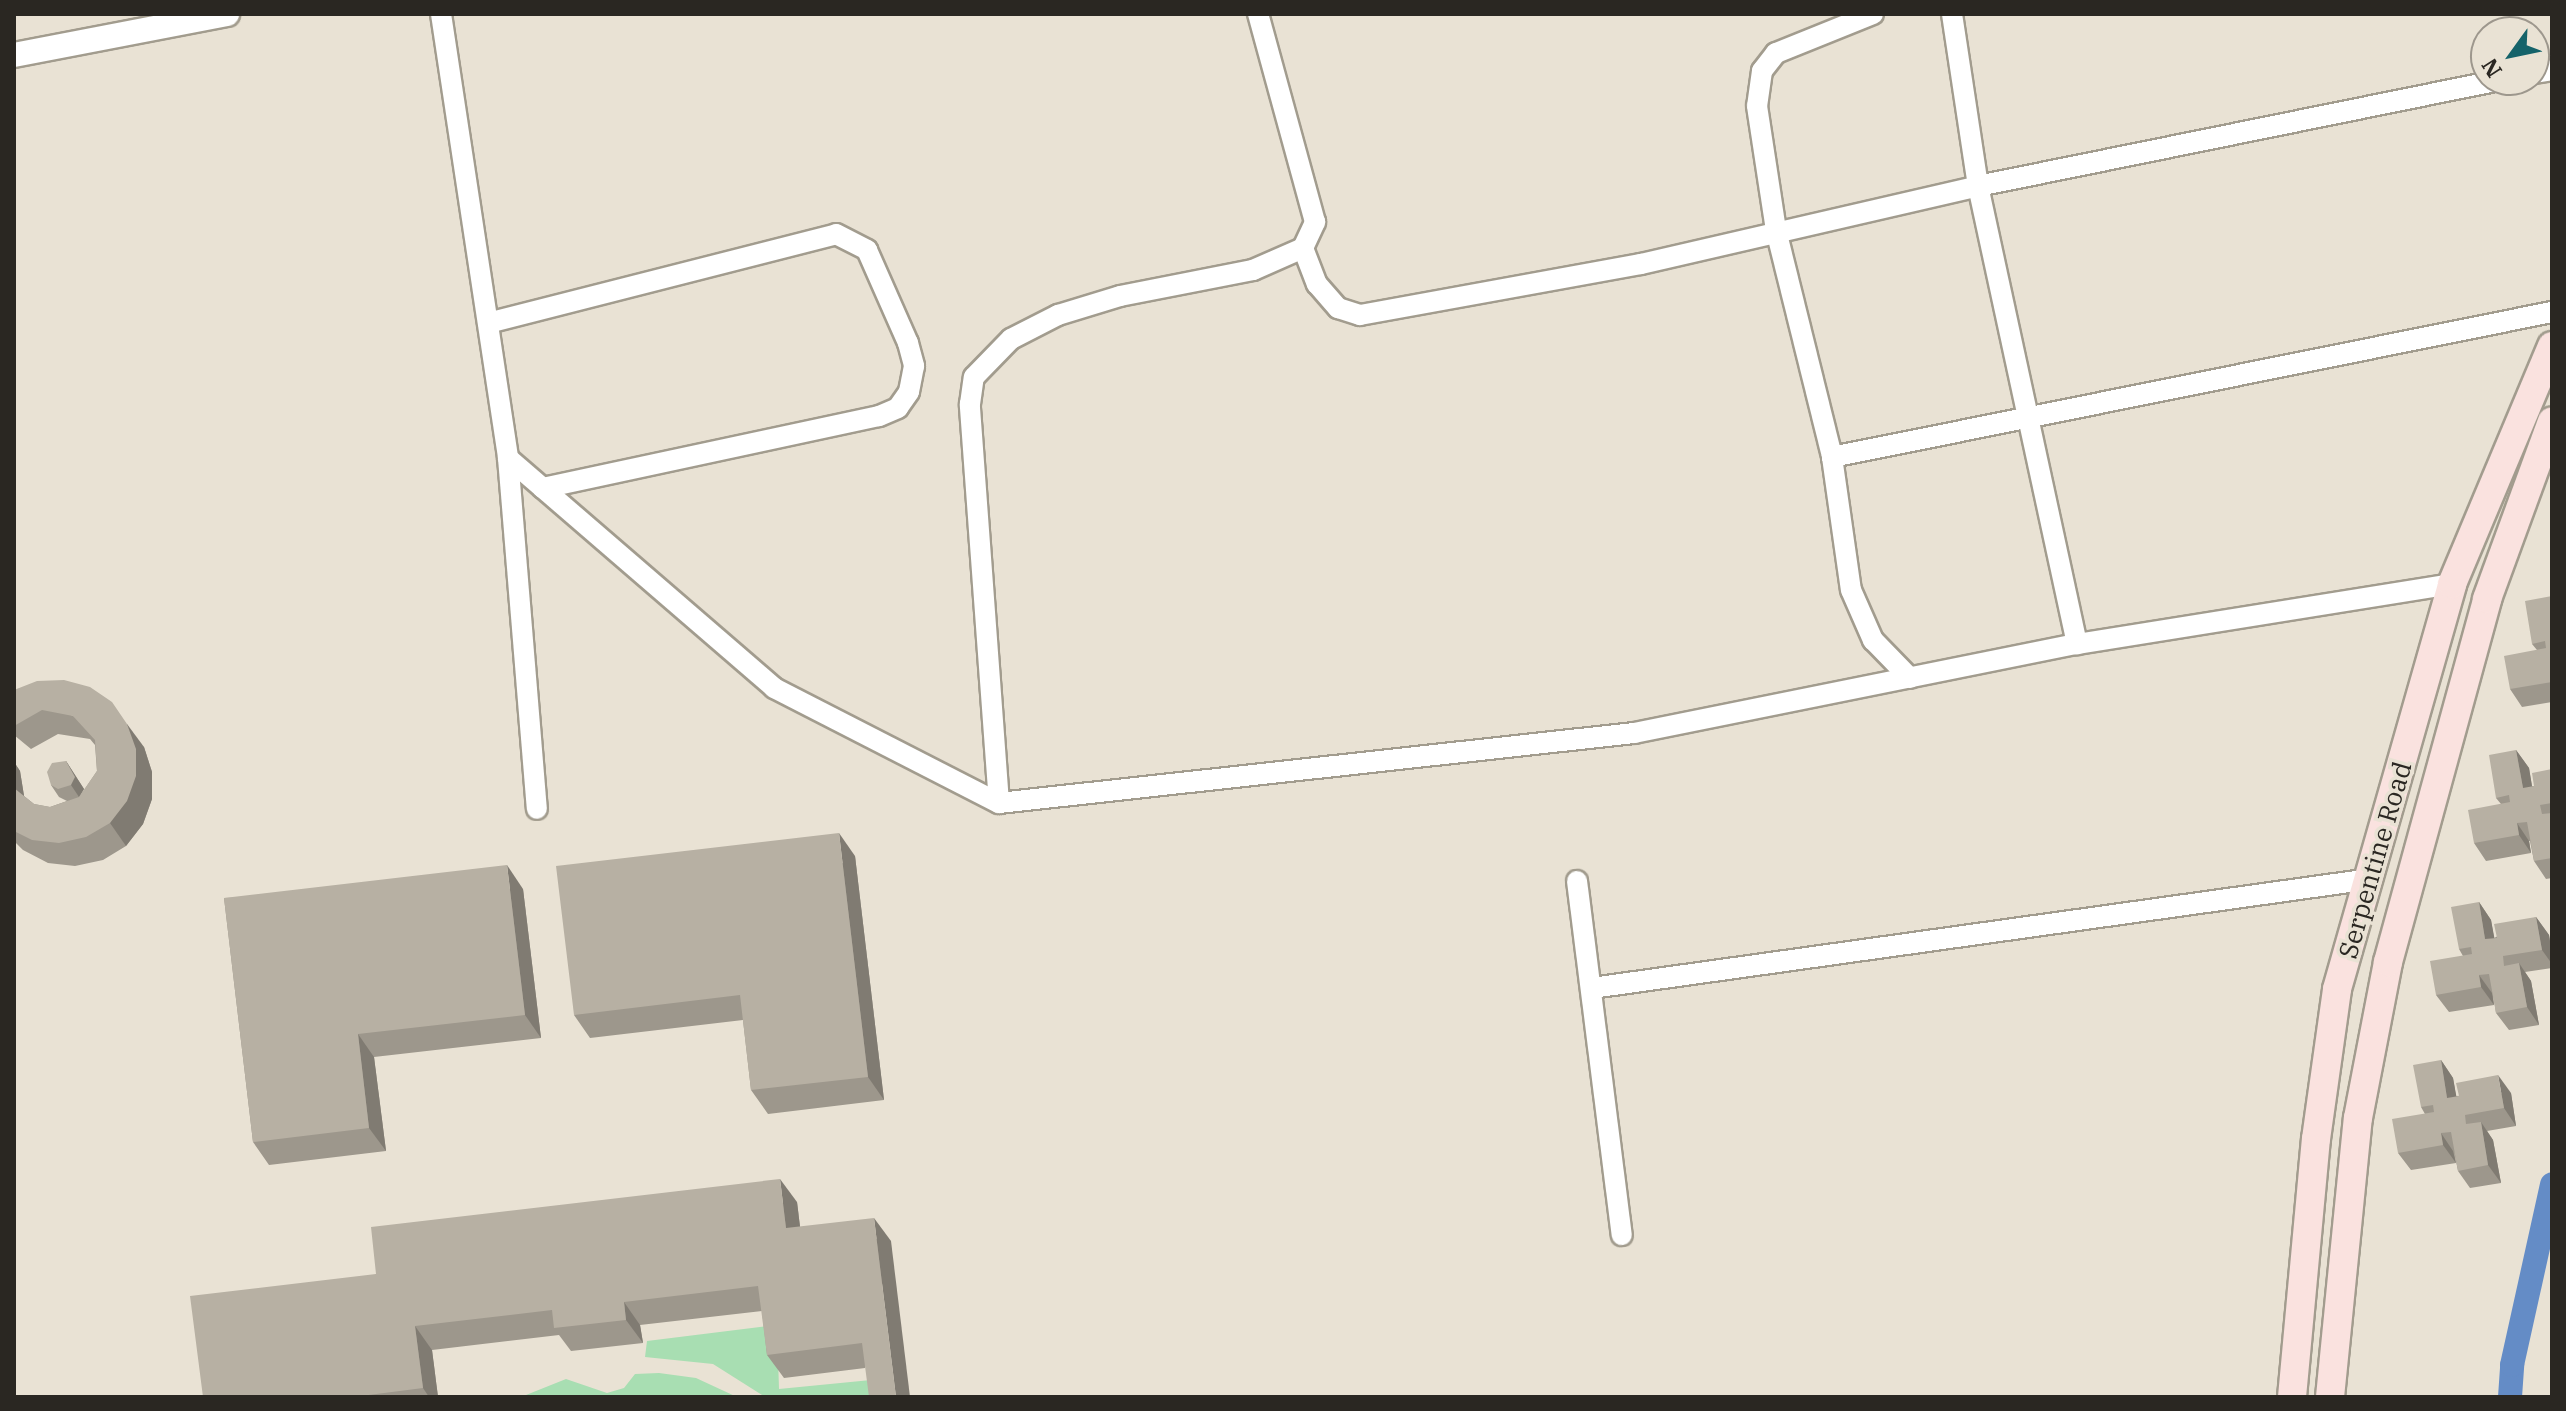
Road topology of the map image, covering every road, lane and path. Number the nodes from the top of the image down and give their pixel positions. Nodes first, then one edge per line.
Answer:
1 (227, 14) edge
2 (441, 14) edge
3 (1258, 14) edge
4 (1873, 14) edge
5 (1952, 14) edge
6 (14, 55) edge
7 (2470, 86) edge
8 (1978, 186) junction
9 (1776, 230) junction
10 (1303, 248) junction
11 (2552, 312) edge
12 (488, 323) junction
13 (2552, 346) edge
14 (2027, 417) junction
15 (2552, 421) edge
16 (1832, 457) junction
17 (508, 458) junction
18 (543, 488) junction
19 (2452, 584) junction
20 (2077, 644) junction
21 (1910, 678) junction
22 (999, 803) junction
23 (537, 809) dead end
24 (2371, 879) junction
25 (1577, 881) dead end
26 (1592, 988) junction
27 (2316, 1139) junction
28 (2354, 1146) junction
29 (1622, 1235) dead end
30 (2302, 1279) junction
31 (2340, 1281) junction
32 (2292, 1397) edge
33 (2330, 1397) edge

1 - 6 street
2 - 12 street
3 - 10 street
4 - 9 street
5 - 8 street
7 - 8 street
8 - 9 street
8 - 14 street
9 - 10 street
9 - 16 street
10 - 22 street
11 - 14 street
12 - 17 street
12 - 18 street
13 - 19 main road, Serpentine Road
14 - 16 street
14 - 20 street
15 - 28 main road
16 - 21 street
17 - 18 street
17 - 23 street
18 - 22 street
19 - 20 street
19 - 24 main road, Serpentine Road
20 - 21 street
21 - 22 street
24 - 26 street
24 - 27 main road, Serpentine Road
25 - 26 street
26 - 29 street
27 - 28 main road
27 - 30 main road, Serpentine Road
28 - 31 main road
30 - 31 main road
30 - 32 main road, Serpentine Road
31 - 33 main road

